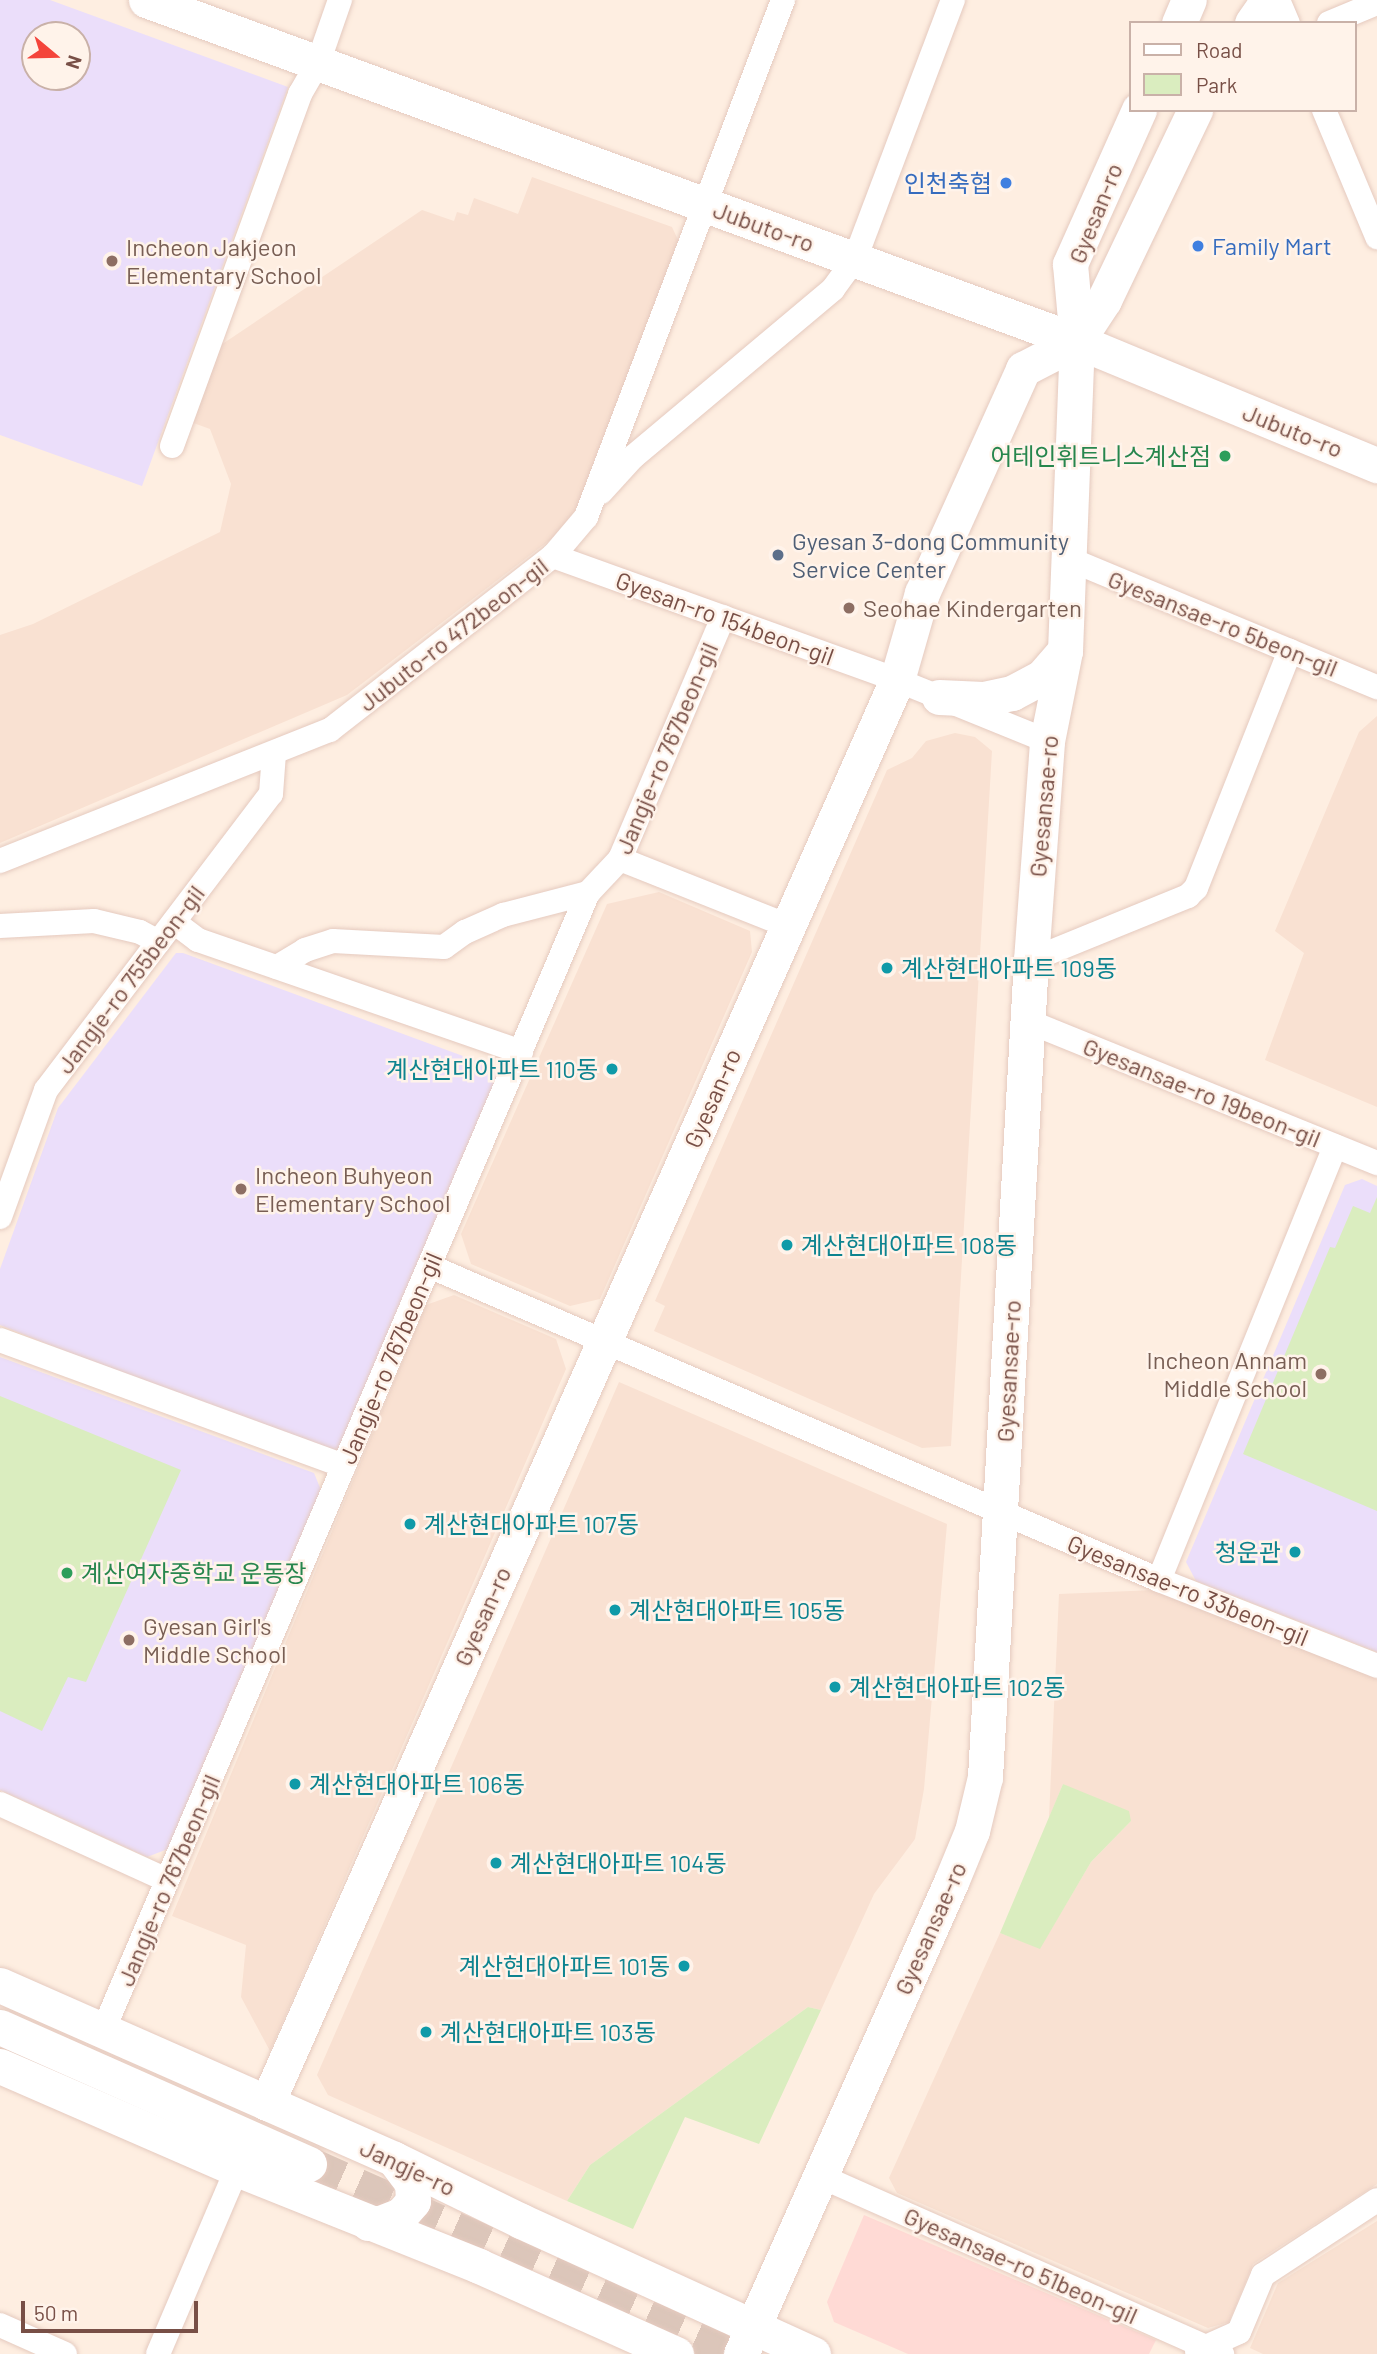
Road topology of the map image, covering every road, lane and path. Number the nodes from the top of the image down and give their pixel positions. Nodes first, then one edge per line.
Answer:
1 (146, 0) edge
2 (340, 0) edge
3 (783, 0) edge
4 (953, 0) edge
5 (1189, 0) edge
6 (1268, 0) edge
7 (1278, 0) edge
8 (1377, 3) edge
9 (1180, 21) edge
10 (1253, 21) edge
11 (1287, 21) edge
12 (1334, 21) edge
13 (318, 63) junction
14 (1138, 112) edge
15 (1194, 112) edge
16 (1325, 112) edge
17 (706, 205) junction
18 (1377, 236) edge
19 (855, 259) junction
20 (1077, 341) junction
21 (172, 446) dead end
22 (1377, 465) edge
23 (592, 503) junction
24 (554, 556) junction
25 (1069, 559) junction
26 (723, 617) junction
27 (1065, 651) junction
28 (1290, 651) junction
29 (897, 680) junction
30 (1377, 687) edge
31 (939, 697) junction
32 (1047, 741) junction
33 (274, 753) junction
34 (621, 859) junction
35 (0, 862) edge
36 (588, 892) junction
37 (174, 922) junction
38 (0, 926) edge
39 (788, 926) junction
40 (159, 942) junction
41 (1031, 960) junction
42 (277, 967) junction
43 (1027, 1021) junction
44 (521, 1052) junction
45 (1335, 1146) junction
46 (1377, 1163) edge
47 (0, 1217) edge
48 (429, 1266) junction
49 (0, 1340) edge
50 (604, 1341) junction
51 (344, 1466) junction
52 (1000, 1512) junction
53 (1159, 1580) junction
54 (1377, 1666) edge
55 (0, 1804) edge
56 (167, 1880) junction
57 (0, 1985) edge
58 (0, 2027) edge
59 (103, 2031) junction
60 (0, 2066) edge
61 (267, 2103) junction
62 (394, 2159) junction
63 (309, 2164) tunnel mouth
64 (237, 2169) junction
65 (820, 2176) junction
66 (1377, 2200) edge
67 (368, 2223) junction
68 (0, 2325) edge
69 (747, 2340) edge
70 (1205, 2352) edge
71 (65, 2354) edge
72 (158, 2354) edge
73 (676, 2354) edge
74 (813, 2354) edge

1 - 13 street, Jubuto-ro
2 - 13 street
3 - 17 street, Jubuto-ro 472beon-gil
4 - 19 street
5 - 9 street
6 - 10 street
7 - 11 street
8 - 12 street
13 - 17 street, Jubuto-ro
13 - 21 street
14 - 20 street, Gyesan-ro
15 - 20 street
16 - 18 street
17 - 19 street, Jubuto-ro
17 - 23 street, Jubuto-ro 472beon-gil
19 - 20 street, Jubuto-ro
19 - 23 street
20 - 22 street, Jubuto-ro
20 - 25 street, Gyesansae-ro
20 - 29 street, Gyesan-ro
23 - 24 street, Jubuto-ro 472beon-gil
24 - 26 street, Gyesan-ro 154beon-gil
24 - 33 street, Jubuto-ro 472beon-gil
25 - 27 street, Gyesansae-ro
25 - 28 street, Gyesansae-ro 5beon-gil
26 - 29 street, Gyesan-ro 154beon-gil
26 - 34 street, Jangje-ro 767beon-gil
27 - 31 street
27 - 32 street, Gyesansae-ro
28 - 30 street, Gyesansae-ro 5beon-gil
28 - 41 street
29 - 31 street, Gyesan-ro 154beon-gil
29 - 39 street, Gyesan-ro
31 - 32 street, Gyesan-ro 154beon-gil
32 - 41 street, Gyesansae-ro
33 - 35 street, Jubuto-ro 472beon-gil
33 - 37 street, Jangje-ro 755beon-gil
34 - 36 street, Jangje-ro 767beon-gil
34 - 39 street
36 - 42 street
36 - 44 street, Jangje-ro 767beon-gil
37 - 40 street, Jangje-ro 755beon-gil
37 - 42 street
38 - 40 street
39 - 50 street, Gyesan-ro
40 - 47 street, Jangje-ro 755beon-gil
41 - 43 street, Gyesansae-ro
42 - 44 street
43 - 45 street, Gyesansae-ro 19beon-gil
43 - 52 street, Gyesansae-ro
44 - 48 street, Jangje-ro 767beon-gil
45 - 46 street, Gyesansae-ro 19beon-gil
45 - 53 street
48 - 50 street, Gyesansae-ro 33beon-gil
48 - 51 street, Jangje-ro 767beon-gil
49 - 51 street
50 - 52 street, Gyesansae-ro 33beon-gil
50 - 61 street, Gyesan-ro
51 - 56 street, Jangje-ro 767beon-gil
52 - 53 street, Gyesansae-ro 33beon-gil
52 - 65 street, Gyesansae-ro
53 - 54 street, Gyesansae-ro 33beon-gil
55 - 56 street
56 - 59 street, Jangje-ro 767beon-gil
57 - 59 street, Jangje-ro
58 - 63 street
59 - 61 street, Jangje-ro
60 - 64 street
61 - 62 street, Jangje-ro
62 - 67 street
62 - 69 street, Jangje-ro
64 - 67 street
64 - 72 street
65 - 69 street, Gyesansae-ro
65 - 70 street, Gyesansae-ro 51beon-gil
66 - 70 street
67 - 73 street
68 - 71 street
69 - 74 street, Jangje-ro

